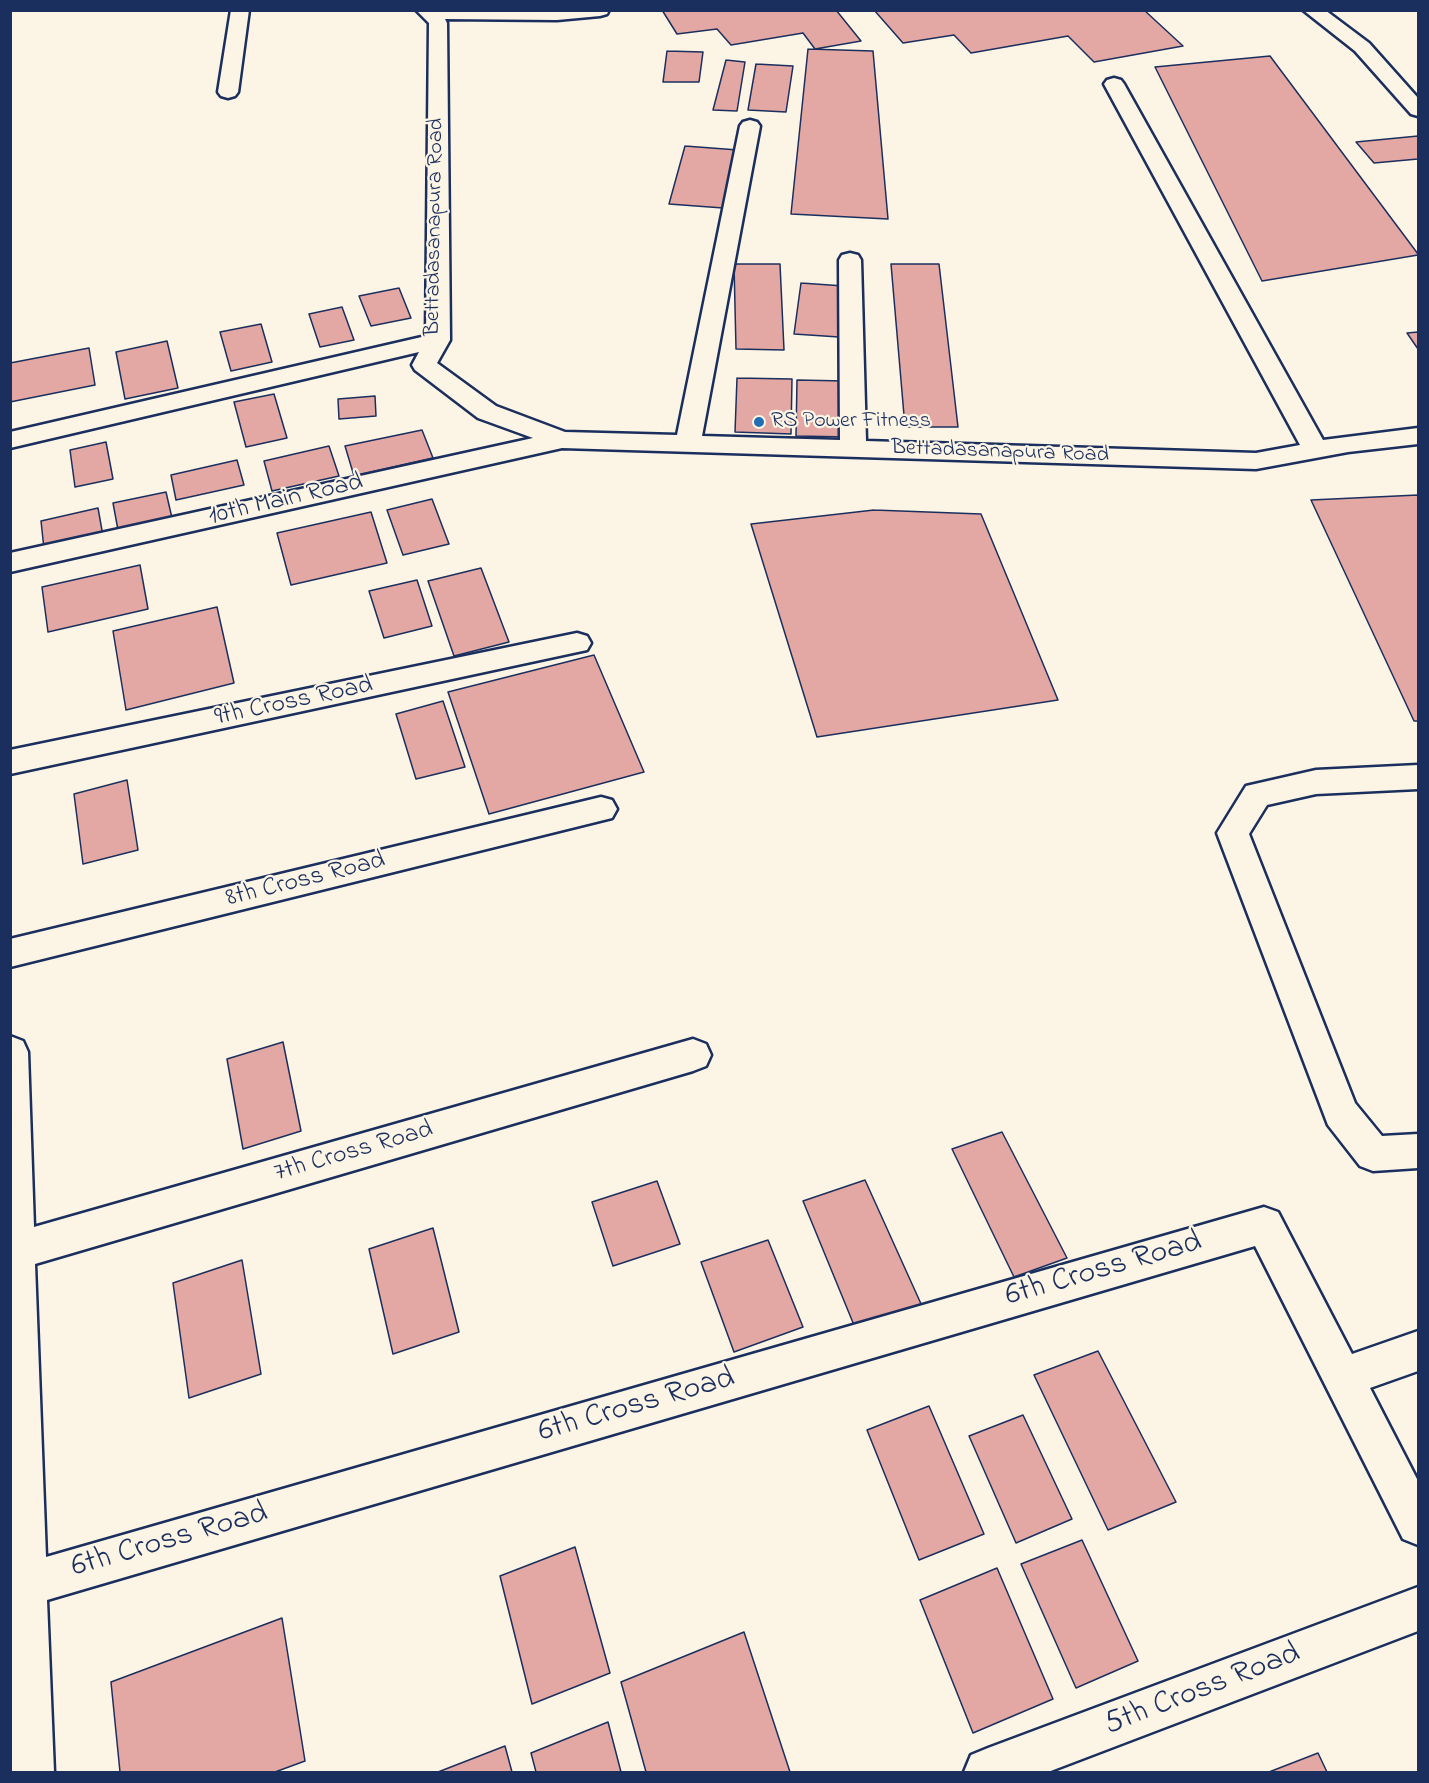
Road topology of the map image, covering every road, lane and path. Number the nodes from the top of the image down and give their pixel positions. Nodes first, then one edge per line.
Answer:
1 (240, 10) edge
2 (600, 10) edge
3 (1312, 10) edge
4 (428, 12) edge
5 (1114, 84) dead end
6 (228, 92) dead end
7 (1419, 110) edge
8 (750, 126) dead end
9 (850, 260) dead end
10 (438, 340) junction
11 (1419, 436) edge
12 (10, 440) edge
13 (562, 440) junction
14 (688, 444) junction
15 (853, 449) junction
16 (1316, 450) junction
17 (10, 563) edge
18 (577, 643) dead end
19 (10, 762) edge
20 (1419, 777) edge
21 (602, 809) dead end
22 (10, 953) edge
23 (10, 1052) edge
24 (693, 1055) dead end
25 (1419, 1151) edge
26 (14, 1226) edge
27 (1419, 1351) edge
28 (1343, 1377) junction
29 (1419, 1524) edge
30 (18, 1586) edge
31 (1419, 1609) edge
32 (30, 1773) edge
33 (988, 1773) edge

1 - 6 street
2 - 4 street
3 - 7 street
4 - 10 street, Bettadasanapura Road
5 - 16 street
8 - 14 street
9 - 15 street
10 - 12 street
10 - 13 street, Bettadasanapura Road
11 - 16 street, Bettadasanapura Road
13 - 14 street, Bettadasanapura Road
13 - 17 street, 10th Main Road
14 - 15 street, Bettadasanapura Road
15 - 16 street, Bettadasanapura Road
18 - 19 street, 9th Cross Road
20 - 25 street
21 - 22 street, 8th Cross Road
23 - 26 street
24 - 26 street, 7th Cross Road
26 - 30 street
27 - 28 street
28 - 29 street
28 - 30 street, 6th Cross Road
30 - 32 street
31 - 33 street, 5th Cross Road

